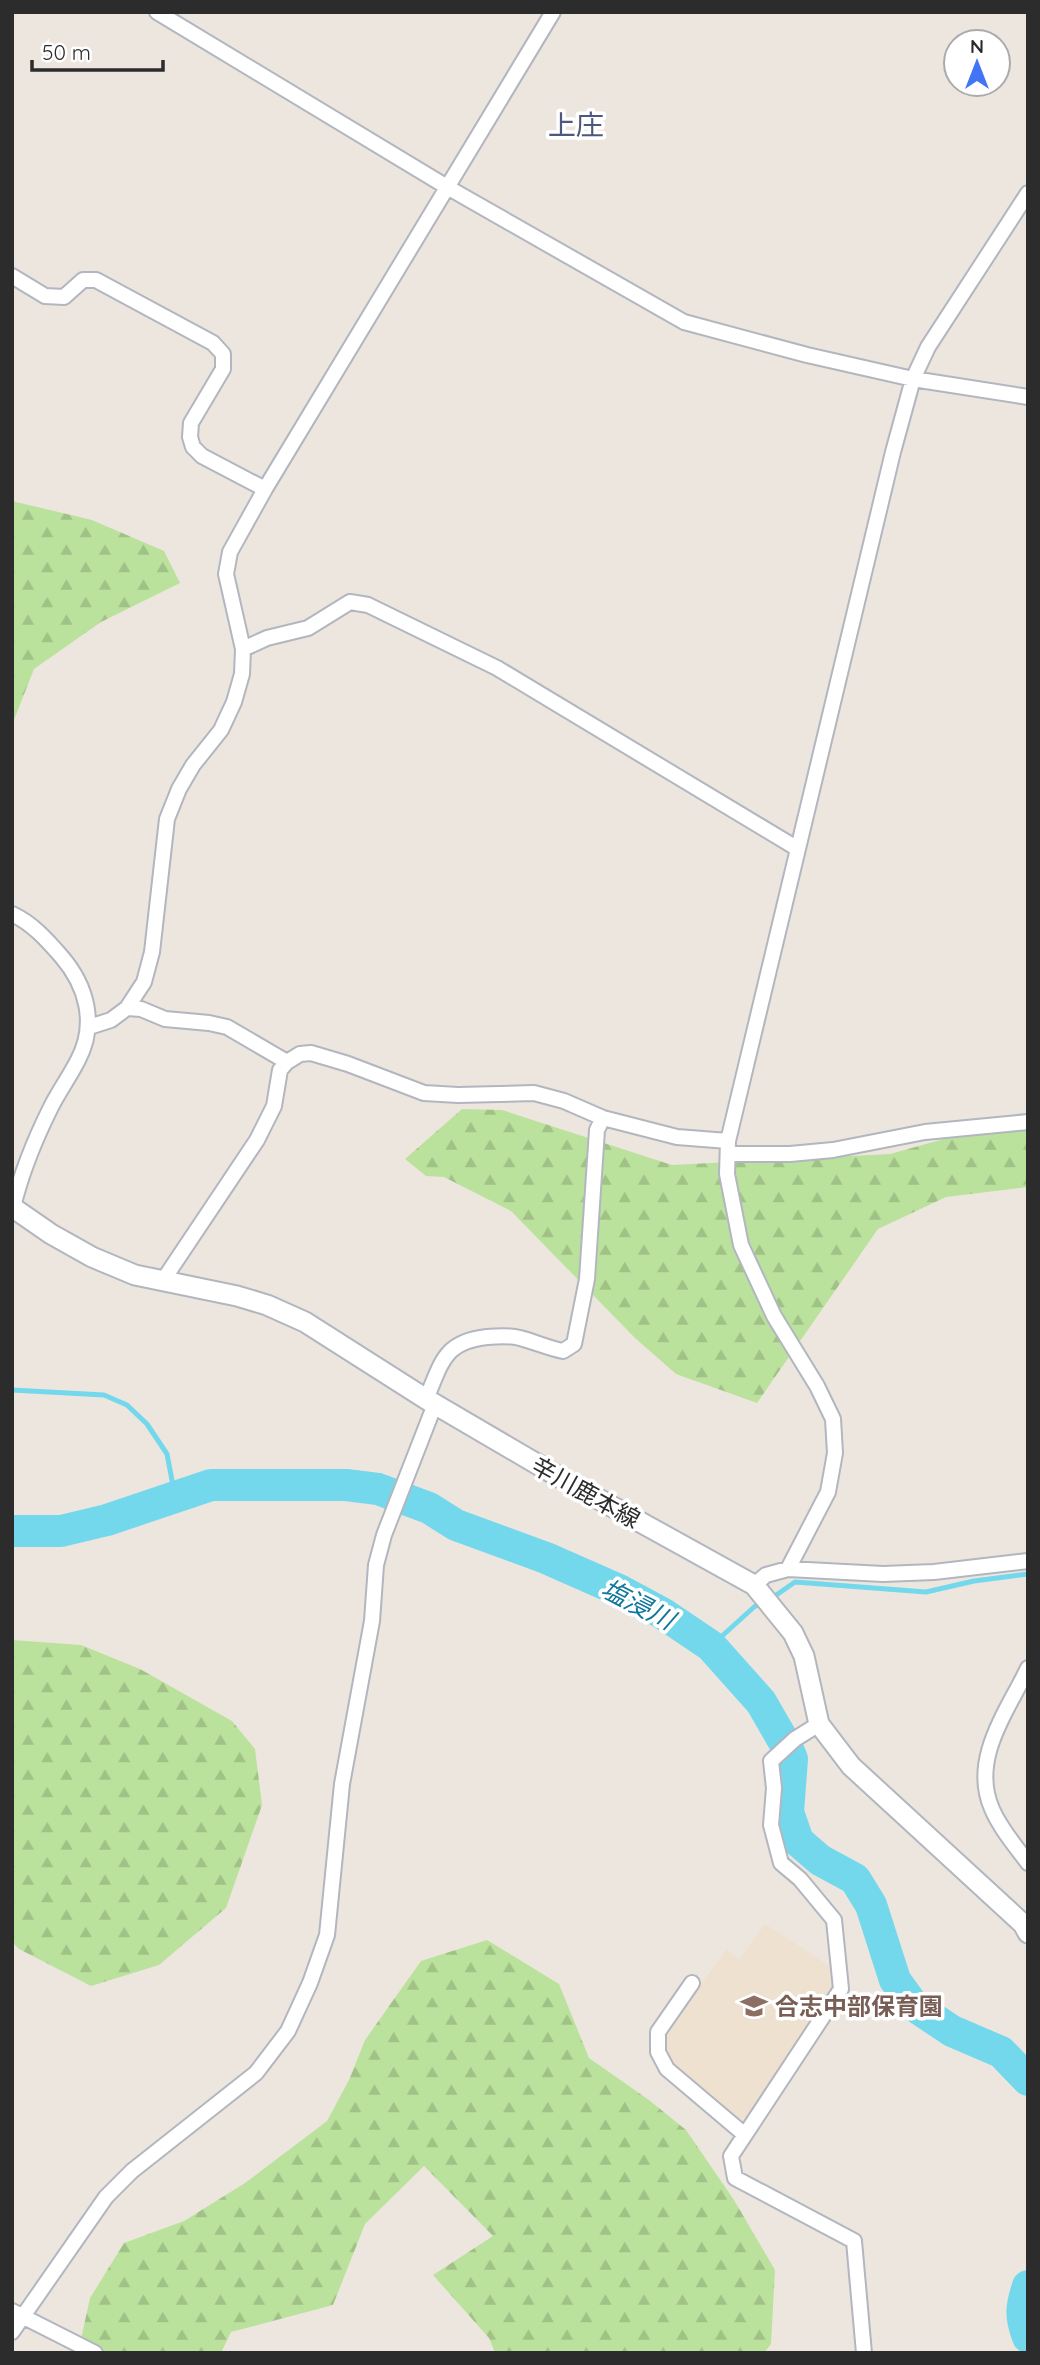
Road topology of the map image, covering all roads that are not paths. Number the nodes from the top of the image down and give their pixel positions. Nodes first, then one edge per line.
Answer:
1 (157, 12) edge
2 (553, 12) edge
3 (447, 187) junction
4 (1028, 193) edge
5 (12, 276) edge
6 (912, 379) junction
7 (1028, 397) edge
8 (265, 489) junction
9 (243, 649) junction
10 (798, 849) junction
11 (12, 914) edge
12 (127, 1008) junction
13 (89, 1027) junction
14 (287, 1062) junction
15 (603, 1118) junction
16 (1028, 1122) edge
17 (728, 1148) junction
18 (12, 1207) edge
19 (164, 1279) junction
20 (431, 1401) junction
21 (1028, 1561) edge
22 (788, 1569) junction
23 (757, 1588) junction
24 (1028, 1668) edge
25 (819, 1724) junction
26 (1028, 1863) edge
27 (1026, 1925) edge
28 (692, 1983) dead end
29 (745, 2135) junction
30 (17, 2314) edge
31 (12, 2332) edge
32 (95, 2353) edge
33 (864, 2353) edge

1 - 3 street
2 - 3 street
3 - 6 street
3 - 8 street
4 - 6 street
5 - 8 street
6 - 7 street
6 - 10 street
8 - 9 street
9 - 10 street
9 - 12 street
10 - 17 street
11 - 13 street
12 - 13 street
12 - 14 street
13 - 18 street
14 - 15 street
14 - 19 street
15 - 17 street
15 - 20 street
16 - 17 street
17 - 22 street
18 - 19 main road, 辛川鹿本線
19 - 20 main road, 辛川鹿本線
20 - 23 main road, 辛川鹿本線
20 - 30 street
21 - 22 street
22 - 23 street
23 - 25 main road, 辛川鹿本線
24 - 26 street
25 - 27 main road, 辛川鹿本線
25 - 29 street
28 - 29 street
29 - 33 street
30 - 31 street
30 - 32 street

